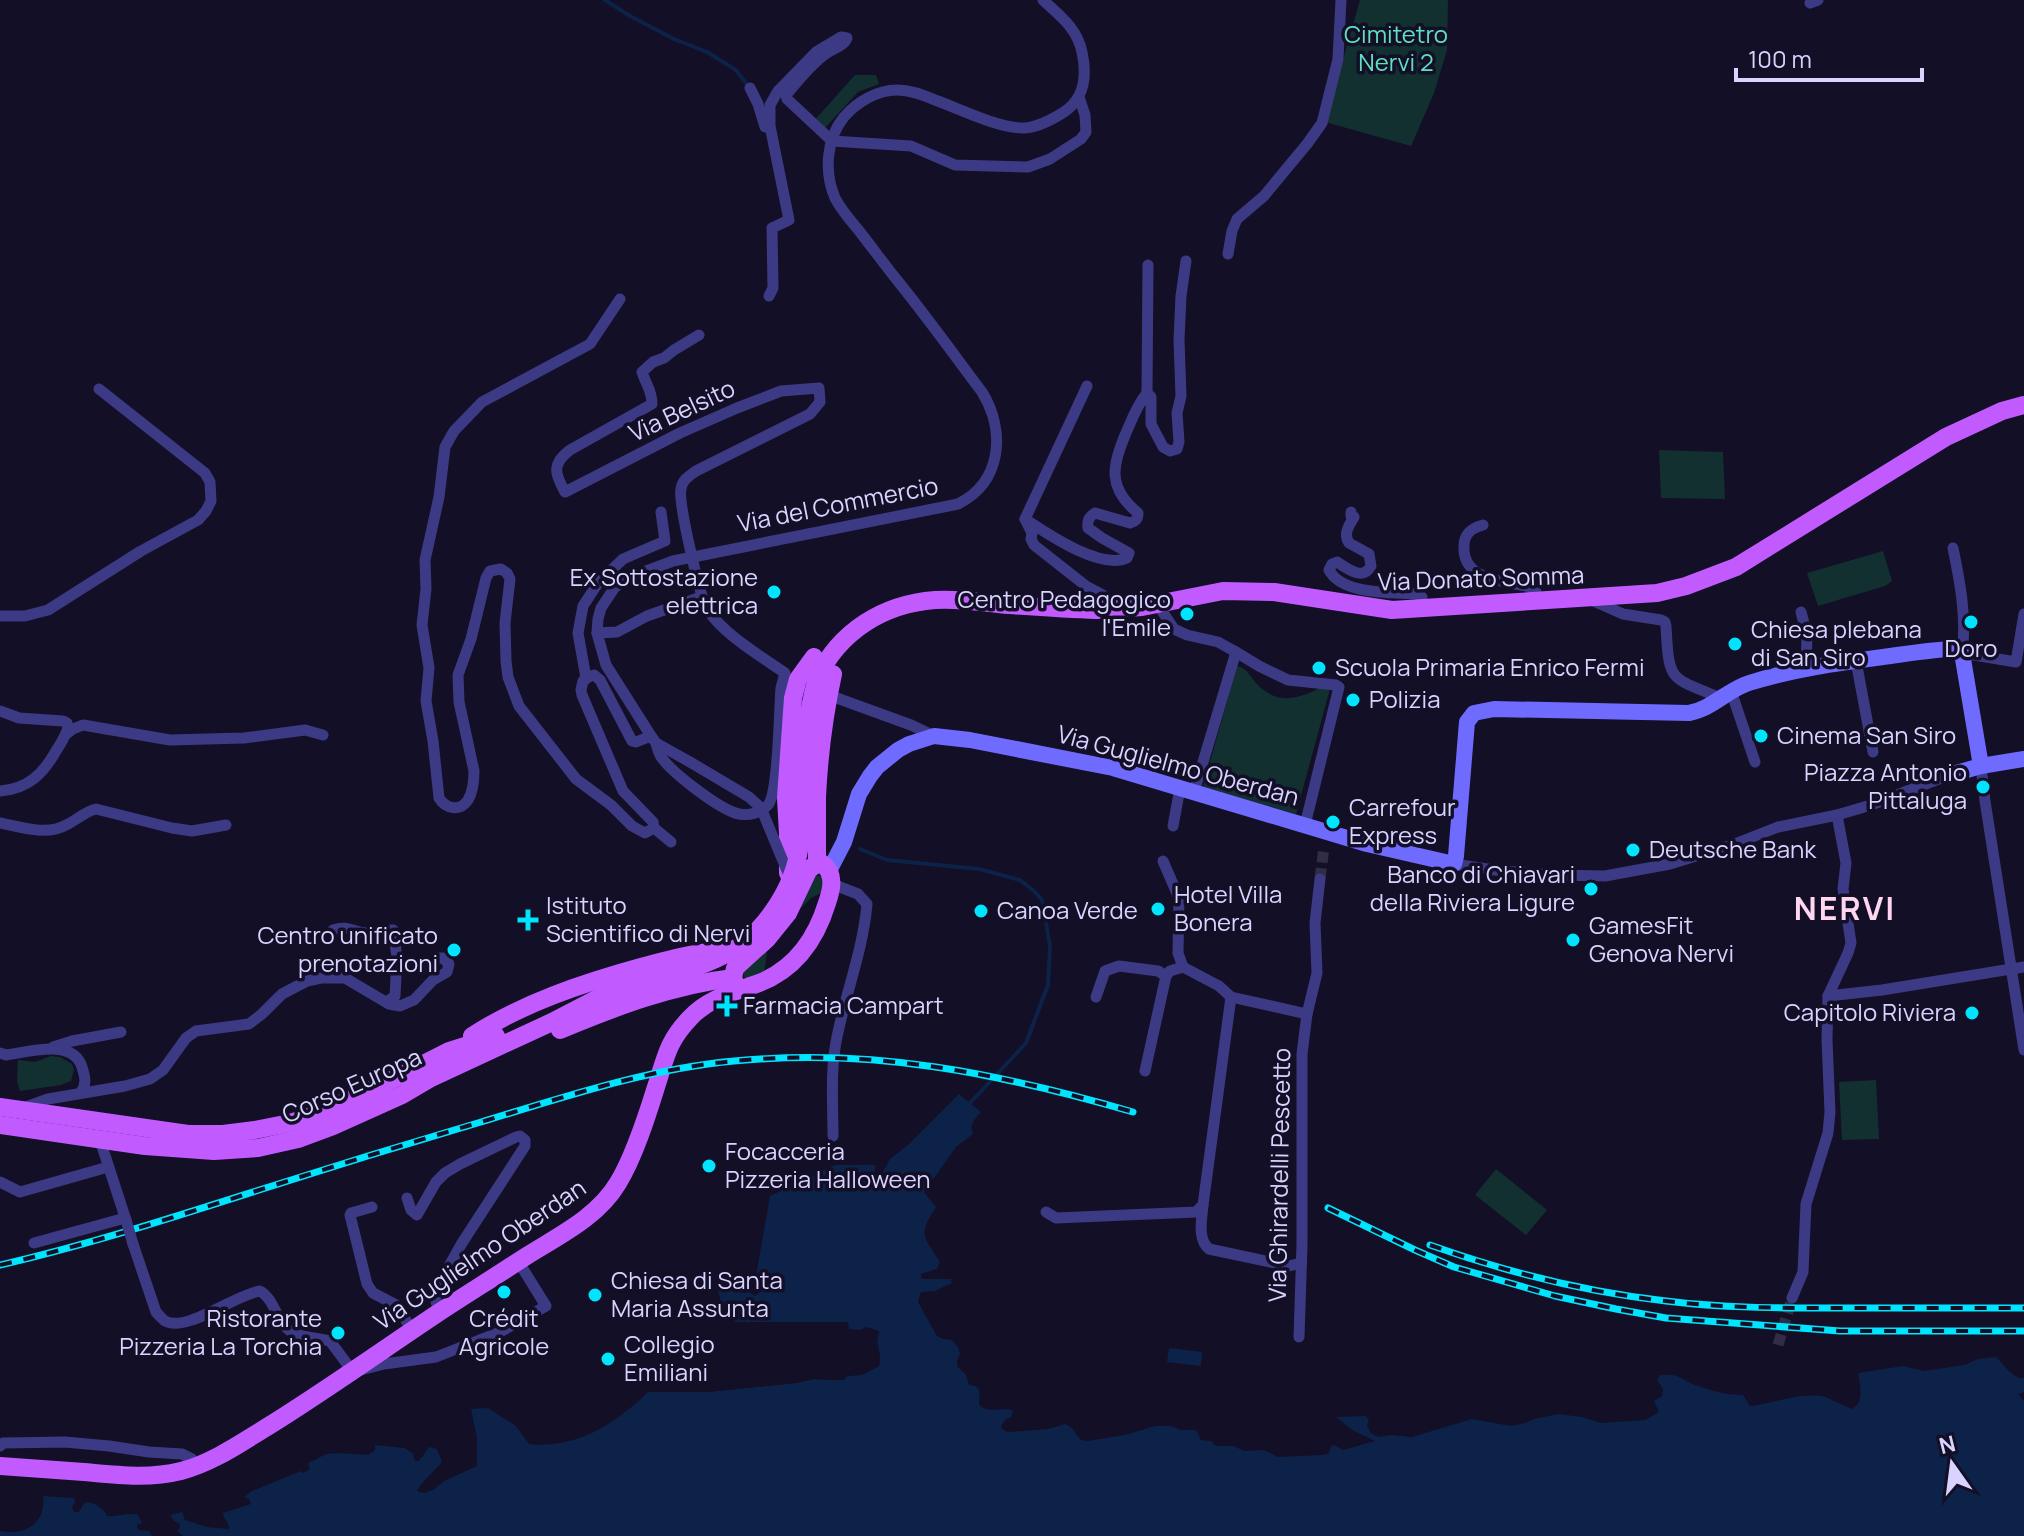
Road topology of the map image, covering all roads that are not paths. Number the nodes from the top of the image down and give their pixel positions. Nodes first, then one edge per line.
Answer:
1 (1043, 0) edge
2 (1341, 0) edge
3 (750, 88) dead end
4 (1079, 97) junction
5 (772, 137) junction
6 (832, 141) junction
7 (1228, 254) dead end
8 (1186, 261) dead end
9 (1148, 265) dead end
10 (769, 296) dead end
11 (620, 299) dead end
12 (699, 335) dead end
13 (1087, 386) dead end
14 (99, 389) dead end
15 (1147, 393) junction
16 (2024, 405) edge
17 (661, 512) dead end
18 (1351, 512) dead end
19 (1025, 519) junction
20 (1483, 525) dead end
21 (1953, 548) dead end
22 (693, 556) junction
23 (701, 597) junction
24 (1589, 599) junction
25 (1538, 602) junction
26 (1158, 605) junction
27 (1421, 609) junction
28 (1115, 610) junction
29 (1801, 612) dead end
30 (2024, 614) edge
31 (0, 616) edge
32 (854, 630) junction
33 (597, 633) junction
34 (1236, 652) junction
35 (1962, 653) junction
36 (1856, 661) junction
37 (1806, 669) junction
38 (825, 676) junction
39 (586, 678) junction
40 (1725, 694) junction
41 (834, 697) dead end
42 (0, 711) edge
43 (66, 734) junction
44 (323, 735) dead end
45 (934, 736) junction
46 (653, 739) junction
47 (1873, 752) dead end
48 (2018, 760) edge
49 (1755, 762) dead end
50 (1981, 762) junction
51 (1949, 775) joint
52 (1187, 790) junction
53 (0, 791) edge
54 (1837, 815) junction
55 (0, 823) edge
56 (226, 825) dead end
57 (1305, 825) junction
58 (1173, 826) dead end
59 (654, 828) junction
60 (671, 842) dead end
61 (1163, 861) dead end
62 (1454, 864) junction
63 (824, 865) junction
64 (788, 873) junction
65 (1320, 879) tunnel mouth
66 (795, 900) junction
67 (333, 930) dead end
68 (755, 949) junction
69 (1183, 967) junction
70 (2018, 968) edge
71 (437, 976) dead end
72 (1166, 976) junction
73 (735, 984) junction
74 (606, 994) junction
75 (1828, 996) junction
76 (1096, 997) dead end
77 (1231, 997) junction
78 (386, 1002) junction
79 (1307, 1014) junction
80 (121, 1032) dead end
81 (49, 1050) junction
82 (2024, 1050) edge
83 (449, 1051) junction
84 (0, 1053) edge
85 (1145, 1071) dead end
86 (81, 1092) junction
87 (402, 1095) junction
88 (0, 1107) edge
89 (19, 1110) junction
90 (4, 1126) edge
91 (100, 1130) junction
92 (833, 1136) dead end
93 (108, 1167) junction
94 (0, 1182) edge
95 (407, 1198) dead end
96 (1203, 1205) junction
97 (372, 1207) dead end
98 (1046, 1212) dead end
99 (126, 1219) junction
100 (34, 1243) dead end
101 (518, 1261) junction
102 (1301, 1263) junction
103 (1792, 1298) tunnel mouth
104 (440, 1312) junction
105 (412, 1330) junction
106 (1299, 1337) dead end
107 (353, 1372) junction
108 (0, 1446) edge
109 (0, 1466) edge
110 (196, 1466) junction

1 - 4 street
2 - 7 street
3 - 5 street
4 - 6 street
4 - 6 street
5 - 6 street
5 - 10 street
6 - 22 street, Via del Commercio
8 - 15 street
9 - 15 street
11 - 59 street
12 - 22 street, Via Belsito
13 - 19 street
14 - 31 street
15 - 19 street
16 - 24 main road, Via Donato Somma
17 - 39 street
18 - 27 street
19 - 28 street
20 - 25 street
21 - 35 street
22 - 23 street
22 - 33 street, Via del Commercio
23 - 33 street
23 - 46 street
24 - 25 main road, Via Donato Somma
24 - 40 street
25 - 27 main road, Via Donato Somma
26 - 27 main road, Via Donato Somma
26 - 28 main road, Via Donato Somma
26 - 34 street
28 - 32 main road, Via Donato Somma
29 - 37 street
30 - 35 street
32 - 38 main road, Corso Europa
32 - 64 main road, Via Donato Somma, bridge
33 - 46 street
34 - 52 street
34 - 57 street
35 - 36 street
35 - 50 street
36 - 37 street
36 - 47 street
37 - 40 street
38 - 63 main road, bridge
38 - 74 main road, Corso Europa, bridge
39 - 46 street
39 - 59 street
40 - 49 street
40 - 62 street
41 - 45 street
42 - 43 street
43 - 44 street
43 - 53 street
45 - 52 street, Via Guglielmo Oberdan
45 - 63 street, Via Guglielmo Oberdan
46 - 64 street, bridge
48 - 50 street
50 - 51 street
50 - 70 street
51 - 54 street, Via Guglielmo Oberdan
52 - 57 street, Via Guglielmo Oberdan
52 - 58 street
54 - 62 street, Via Guglielmo Oberdan
54 - 75 street
55 - 56 street
57 - 62 street, Via Guglielmo Oberdan
59 - 60 street
61 - 69 street
63 - 66 main road
63 - 73 main road, Via Guglielmo Oberdan
63 - 92 street
64 - 66 main road
65 - 79 street, Via Ghirardelli Pescetto
66 - 68 main road
67 - 78 street
68 - 73 main road
68 - 83 main road
69 - 72 street
69 - 77 street, Via Ghirardelli Pescetto
70 - 75 street
70 - 82 street
71 - 78 street
72 - 76 street
72 - 85 street
73 - 87 main road
73 - 101 main road, Via Guglielmo Oberdan
74 - 83 main road, Corso Europa
74 - 87 main road, Corso Europa
75 - 103 street
77 - 79 street, Via Ghirardelli Pescetto
77 - 96 street
78 - 86 street
79 - 102 street, Via Ghirardelli Pescetto
80 - 81 street
81 - 84 street
81 - 86 street
83 - 91 main road, Corso Europa
86 - 89 street
87 - 91 main road, Corso Europa
88 - 89 main road, Corso Europa
89 - 90 street, Corso Europa
89 - 91 main road, Corso Europa
90 - 91 main road, Corso Europa
91 - 93 street
93 - 94 street
93 - 99 street
95 - 104 street
96 - 98 street
96 - 102 street
97 - 105 street
99 - 100 street
99 - 107 street, bridge
101 - 104 main road, Via Guglielmo Oberdan
101 - 107 street
102 - 106 street, Via Ghirardelli Pescetto
104 - 105 main road, Via Guglielmo Oberdan
105 - 107 main road, Via Guglielmo Oberdan
107 - 110 main road, Via Guglielmo Oberdan
108 - 110 street
109 - 110 main road, Via Guglielmo Oberdan

